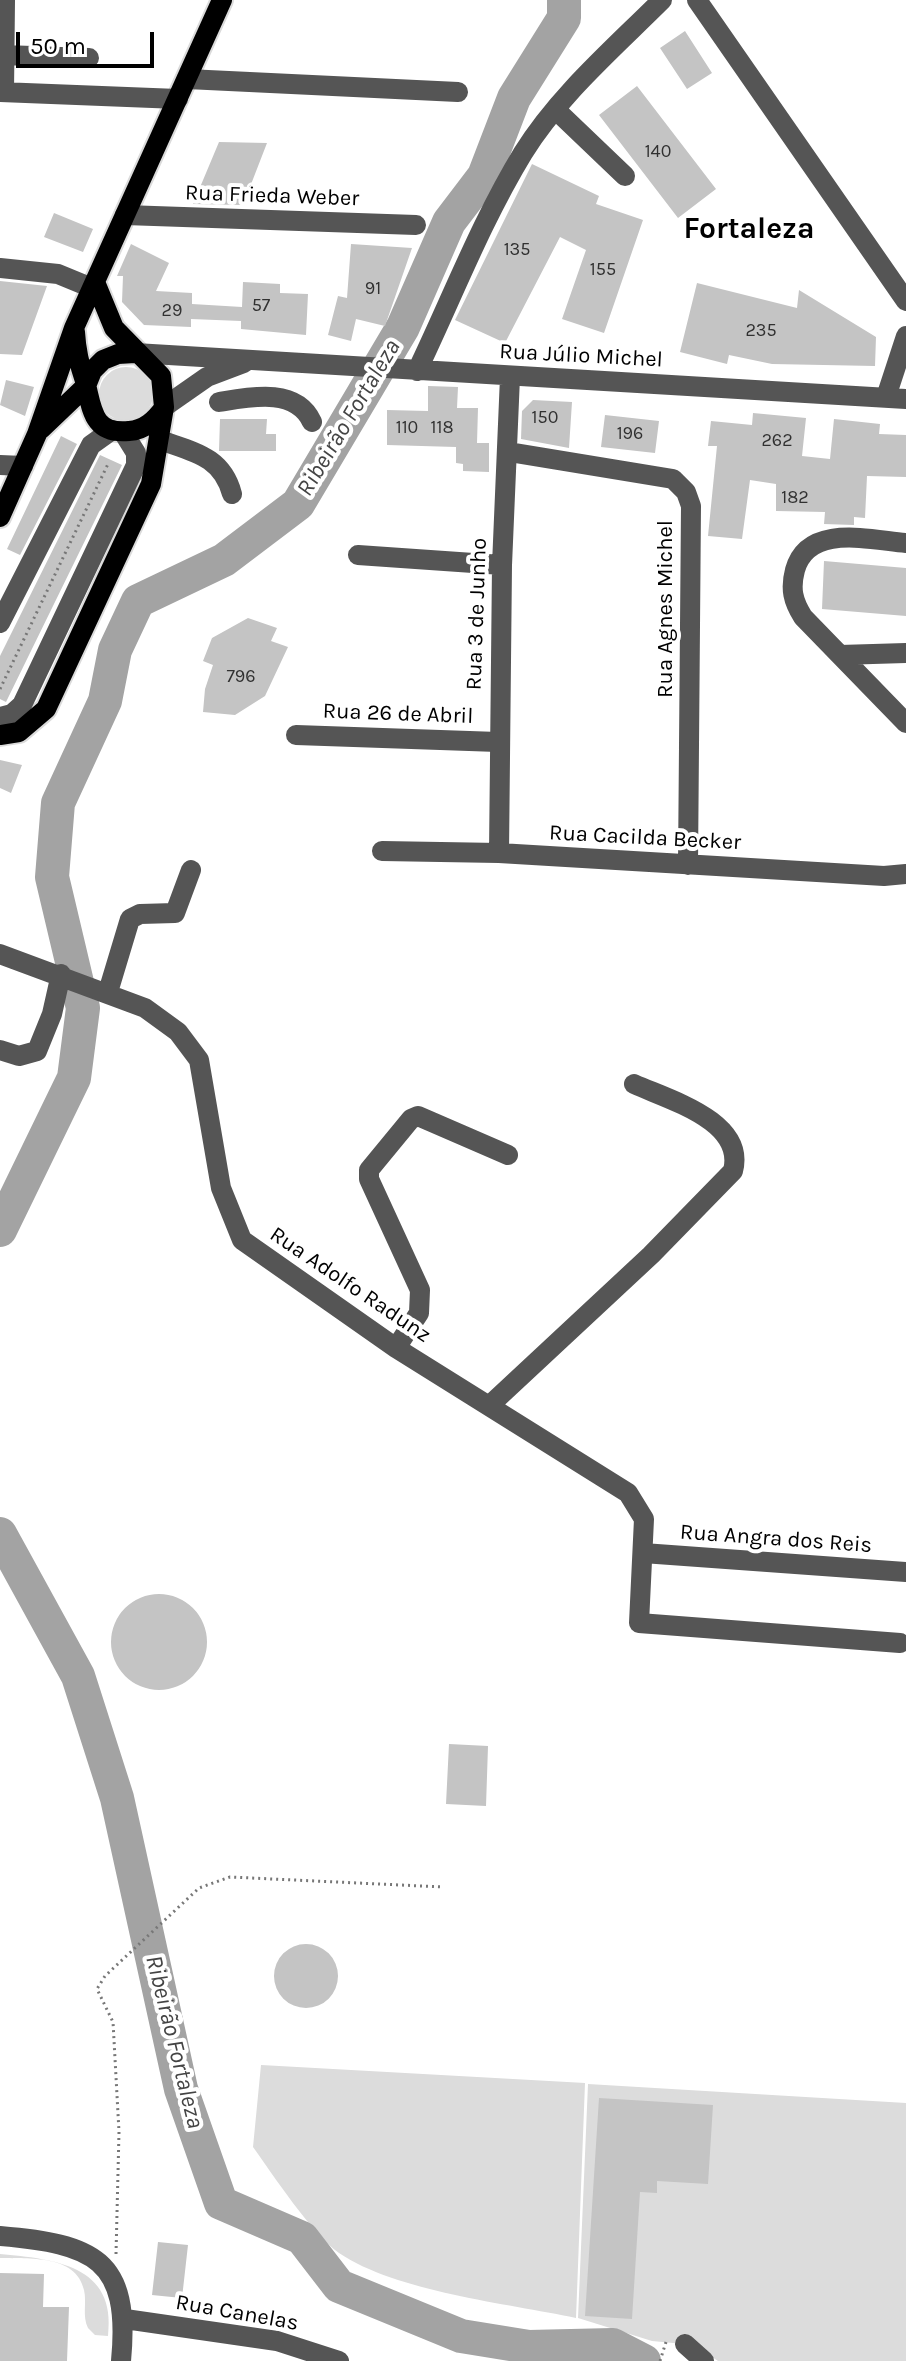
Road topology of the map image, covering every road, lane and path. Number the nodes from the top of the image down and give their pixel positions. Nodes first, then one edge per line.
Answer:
1 (222, 0) edge
2 (662, 0) edge
3 (697, 0) edge
4 (5, 1) edge
5 (4, 55) junction
6 (89, 58) dead end
7 (187, 79) junction
8 (2, 92) edge
9 (458, 92) dead end
10 (178, 99) junction
11 (557, 111) junction
12 (625, 176) dead end
13 (125, 215) junction
14 (416, 225) dead end
15 (0, 268) edge
16 (93, 285) junction
17 (906, 301) edge
18 (74, 328) junction
19 (906, 336) edge
20 (135, 353) junction
21 (258, 361) junction
22 (407, 371) junction
23 (510, 377) junction
24 (86, 386) junction
25 (259, 397) junction
26 (896, 398) edge
27 (219, 402) dead end
28 (164, 407) junction
29 (312, 422) dead end
30 (117, 431) junction
31 (37, 434) junction
32 (160, 440) junction
33 (509, 452) junction
34 (108, 464) dead end
35 (0, 465) edge
36 (23, 466) junction
37 (232, 494) dead end
38 (0, 517) edge
39 (906, 543) edge
40 (358, 555) dead end
41 (502, 565) junction
42 (0, 623) edge
43 (906, 653) edge
44 (840, 655) junction
45 (0, 689) edge
46 (0, 717) edge
47 (906, 723) edge
48 (0, 735) edge
49 (296, 735) dead end
50 (498, 742) junction
51 (382, 851) dead end
52 (499, 853) junction
53 (688, 865) junction
54 (191, 870) dead end
55 (906, 874) edge
56 (0, 954) edge
57 (64, 975) junction
58 (101, 989) junction
59 (0, 1050) edge
60 (634, 1084) dead end
61 (508, 1155) dead end
62 (396, 1348) junction
63 (490, 1405) junction
64 (643, 1553) junction
65 (906, 1572) edge
66 (900, 1643) dead end
67 (443, 1887) dead end
68 (0, 2236) edge
69 (113, 2281) junction
70 (125, 2319) junction
71 (685, 2344) dead end
72 (663, 2347) dead end
73 (121, 2361) edge
74 (339, 2361) edge
75 (660, 2361) edge
76 (704, 2361) edge

1 - 7 main road
2 - 11 street
3 - 17 street
4 - 5 street
5 - 6 street
5 - 8 street
7 - 9 street
7 - 10 main road
8 - 10 street
10 - 13 main road
11 - 12 street
11 - 22 street
13 - 14 street, Rua Frieda Weber
13 - 16 main road
15 - 16 street
16 - 18 main road
16 - 20 main road
18 - 24 main road
18 - 31 main road
19 - 26 street
20 - 21 street, Rua Júlio Michel
20 - 24 main road
20 - 28 main road
21 - 22 street, Rua Júlio Michel
21 - 25 street
21 - 28 street, Rua Júlio Michel
22 - 23 street, Rua Júlio Michel
23 - 26 street, Rua Júlio Michel
23 - 33 street, Rua 3 de Junho
24 - 30 main road
24 - 31 main road
25 - 27 street
25 - 29 street
28 - 30 main road
28 - 32 main road
30 - 42 street
30 - 46 street
31 - 36 main road
32 - 37 street
32 - 48 main road
33 - 41 street, Rua 3 de Junho
33 - 53 street, Rua Agnes Michel
34 - 45 path
35 - 36 street
36 - 38 main road
39 - 44 street
40 - 41 street
41 - 50 street, Rua 3 de Junho
43 - 44 street
44 - 47 street
49 - 50 street, Rua 26 de Abril
50 - 52 street, Rua 3 de Junho
51 - 52 street, Rua Cacilda Becker
52 - 53 street, Rua Cacilda Becker
53 - 55 street, Rua Cacilda Becker
54 - 58 street
56 - 57 street, Rua Adolfo Radunz
57 - 58 street, Rua Adolfo Radunz
57 - 59 street
58 - 62 street, Rua Adolfo Radunz
60 - 63 street
61 - 62 street
62 - 63 street, Rua Adolfo Radunz
63 - 64 street, Rua Adolfo Radunz
64 - 65 street, Rua Angra dos Reis
64 - 66 street, Rua Adolfo Radunz
67 - 69 path
68 - 69 street
69 - 70 street
70 - 73 street
70 - 74 street, Rua Canelas
71 - 76 street
72 - 75 path

